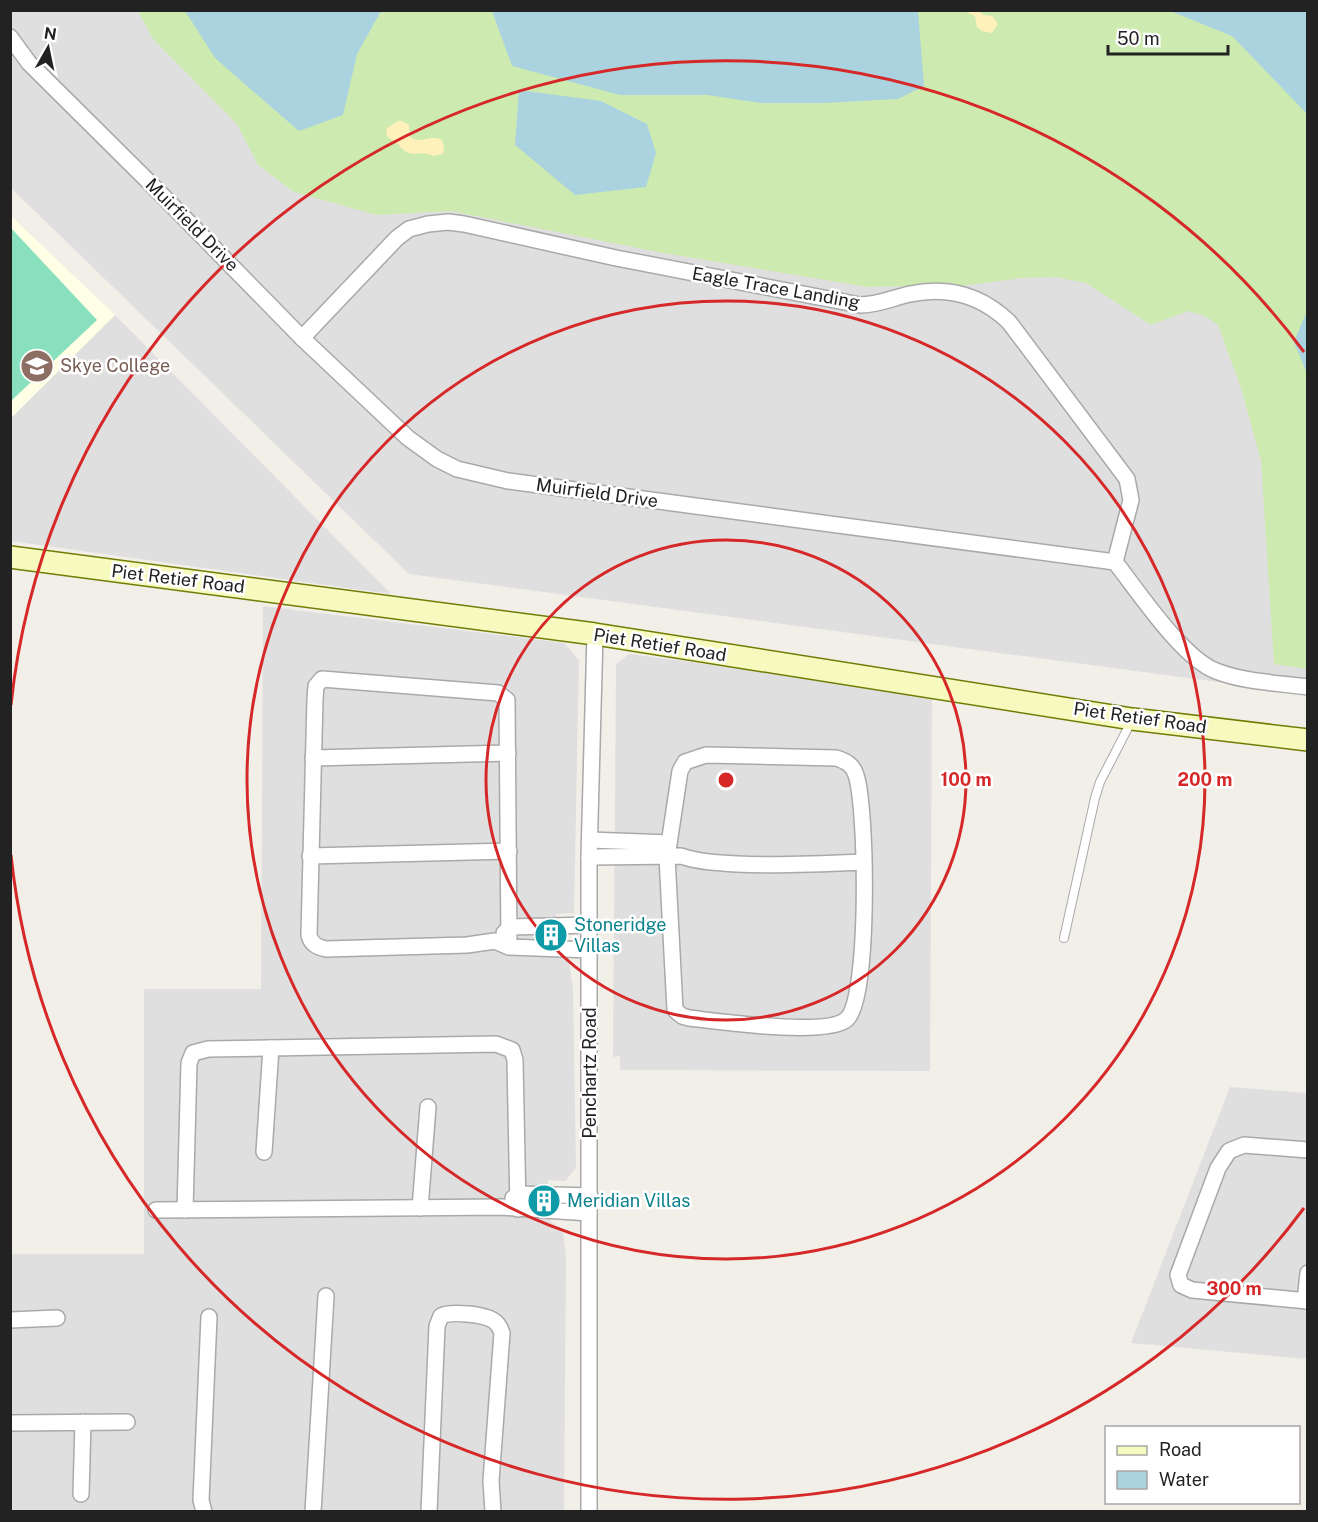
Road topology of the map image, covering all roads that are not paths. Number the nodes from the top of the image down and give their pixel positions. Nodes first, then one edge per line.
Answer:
1 (10, 38) edge
2 (302, 338) junction
3 (10, 557) edge
4 (1115, 562) junction
5 (595, 634) junction
6 (1308, 687) edge
7 (1132, 719) junction
8 (1308, 740) edge
9 (508, 753) junction
10 (313, 759) junction
11 (590, 840) junction
12 (510, 851) junction
13 (672, 852) junction
14 (310, 856) junction
15 (589, 856) junction
16 (863, 862) junction
17 (590, 925) junction
18 (510, 927) junction
19 (1064, 939) dead end
20 (502, 944) junction
21 (590, 950) junction
22 (271, 1048) junction
23 (428, 1107) dead end
24 (1308, 1150) edge
25 (264, 1152) dead end
26 (590, 1196) junction
27 (519, 1202) junction
28 (420, 1208) junction
29 (156, 1210) dead end
30 (185, 1210) junction
31 (589, 1213) junction
32 (1308, 1273) edge
33 (326, 1296) dead end
34 (1306, 1301) edge
35 (209, 1317) dead end
36 (57, 1318) dead end
37 (10, 1320) edge
38 (10, 1422) edge
39 (83, 1422) junction
40 (127, 1422) dead end
41 (81, 1494) dead end
42 (204, 1512) edge
43 (313, 1512) edge
44 (429, 1512) edge
45 (493, 1512) edge
46 (589, 1512) edge

1 - 2 street, Muirfield Drive
2 - 4 street, Muirfield Drive
2 - 4 street, Eagle Trace Landing
3 - 5 street, Piet Retief Road
4 - 6 street
5 - 7 street, Piet Retief Road
5 - 11 street, Penchartz Road
7 - 8 street, Piet Retief Road
7 - 19 lane
9 - 10 street
9 - 10 street
9 - 12 street
10 - 14 street
11 - 13 street
11 - 15 street, Penchartz Road
12 - 14 street
12 - 18 street
13 - 15 street
13 - 16 street
13 - 16 street
13 - 16 street
14 - 20 street
15 - 17 street, Penchartz Road
17 - 18 street
17 - 21 street, Penchartz Road
18 - 20 street
20 - 21 street
21 - 26 street, Penchartz Road
22 - 25 street
22 - 27 street
22 - 30 street
23 - 28 street
24 - 34 street
26 - 27 street
26 - 31 street, Penchartz Road
27 - 28 street
27 - 31 street
28 - 30 street
29 - 30 street
31 - 46 street, Penchartz Road
32 - 34 street
33 - 43 street
35 - 42 street
36 - 37 street
38 - 39 street
39 - 40 street
39 - 41 street
44 - 45 street

